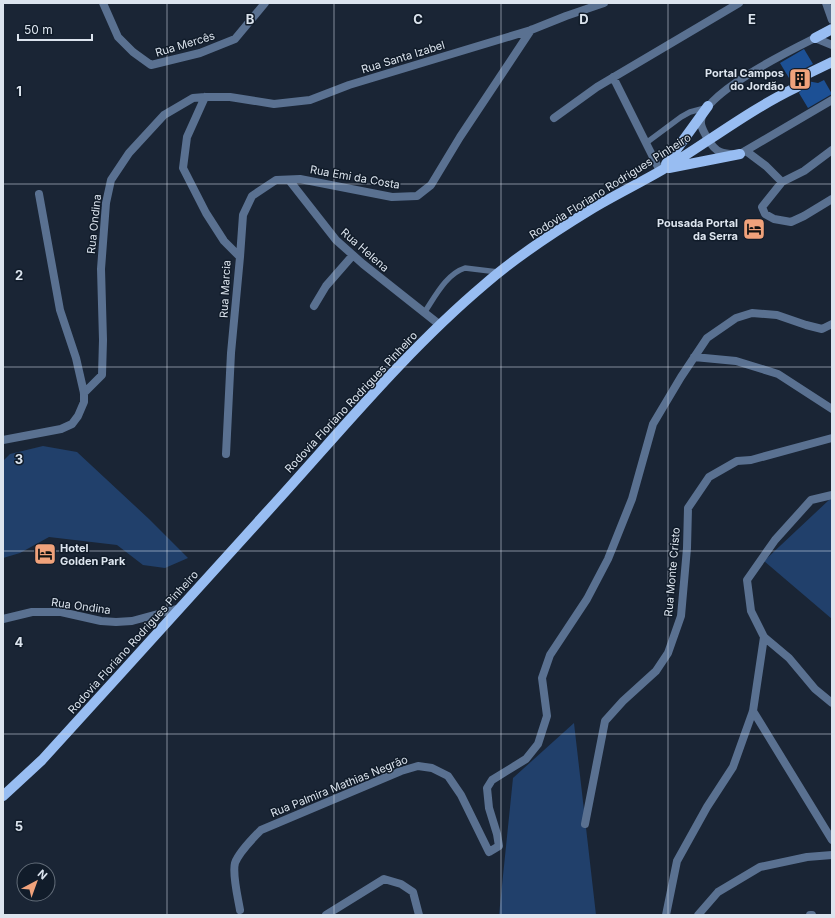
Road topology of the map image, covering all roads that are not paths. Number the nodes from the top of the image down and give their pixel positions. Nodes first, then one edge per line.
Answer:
1 (104, 3) edge
2 (265, 3) edge
3 (604, 3) edge
4 (739, 3) edge
5 (826, 3) edge
6 (832, 20) edge
7 (832, 29) edge
8 (530, 30) junction
9 (815, 38) junction
10 (832, 44) edge
11 (830, 63) edge
12 (613, 78) junction
13 (805, 79) tunnel mouth
14 (795, 84) tunnel mouth
15 (205, 97) junction
16 (832, 100) edge
17 (707, 107) junction
18 (554, 118) dead end
19 (708, 139) junction
20 (646, 143) junction
21 (832, 150) edge
22 (743, 152) junction
23 (662, 170) junction
24 (289, 180) junction
25 (782, 182) junction
26 (39, 194) dead end
27 (832, 199) edge
28 (353, 255) junction
29 (240, 257) junction
30 (500, 272) junction
31 (314, 306) dead end
32 (424, 313) junction
33 (832, 324) edge
34 (440, 325) junction
35 (694, 357) junction
36 (84, 393) junction
37 (832, 409) edge
38 (832, 438) edge
39 (3, 440) edge
40 (226, 454) dead end
41 (832, 495) edge
42 (180, 608) junction
43 (3, 619) edge
44 (764, 637) junction
45 (832, 703) edge
46 (753, 711) junction
47 (3, 796) edge
48 (585, 824) dead end
49 (832, 840) edge
50 (832, 855) edge
51 (240, 910) dead end
52 (326, 915) edge
53 (420, 915) edge
54 (666, 915) edge
55 (698, 915) edge

1 - 2 street, Rua Mercês
3 - 8 street, Rua Santa Izabel
4 - 12 street
5 - 6 street
7 - 9 main road
8 - 15 street, Rua Santa Izabel
8 - 24 street, Rua Emi da Costa
9 - 10 street
9 - 17 street
11 - 13 main road
12 - 18 street
12 - 20 street
14 - 19 main road, Rodovia Floriano Rodrigues Pinheiro
15 - 29 street, Rua Marcia
15 - 36 street, Rua Ondina
16 - 22 street
17 - 19 street
17 - 20 lane
17 - 23 main road
19 - 22 street
19 - 23 main road, Rodovia Floriano Rodrigues Pinheiro
20 - 23 street
21 - 25 street
22 - 23 main road
22 - 25 street
23 - 30 main road, Rodovia Floriano Rodrigues Pinheiro
24 - 28 street, Rua Helena
24 - 29 street, Rua Emi da Costa
25 - 27 street
26 - 36 street
28 - 31 street
28 - 32 street, Rua Helena
29 - 40 street, Rua Marcia
30 - 32 lane
30 - 34 main road, Rodovia Floriano Rodrigues Pinheiro
32 - 34 street, Rua Helena
33 - 35 street, Rua Palmira Mathias Negrão
34 - 42 main road, Rodovia Floriano Rodrigues Pinheiro
35 - 37 street
35 - 51 street, Rua Palmira Mathias Negrão
36 - 39 street
38 - 48 street, Rua Monte Cristo
41 - 44 street
42 - 43 street, Rua Ondina
42 - 47 main road, Rodovia Floriano Rodrigues Pinheiro
44 - 45 street
44 - 46 street
46 - 49 street
46 - 54 street
50 - 55 street
52 - 53 street

